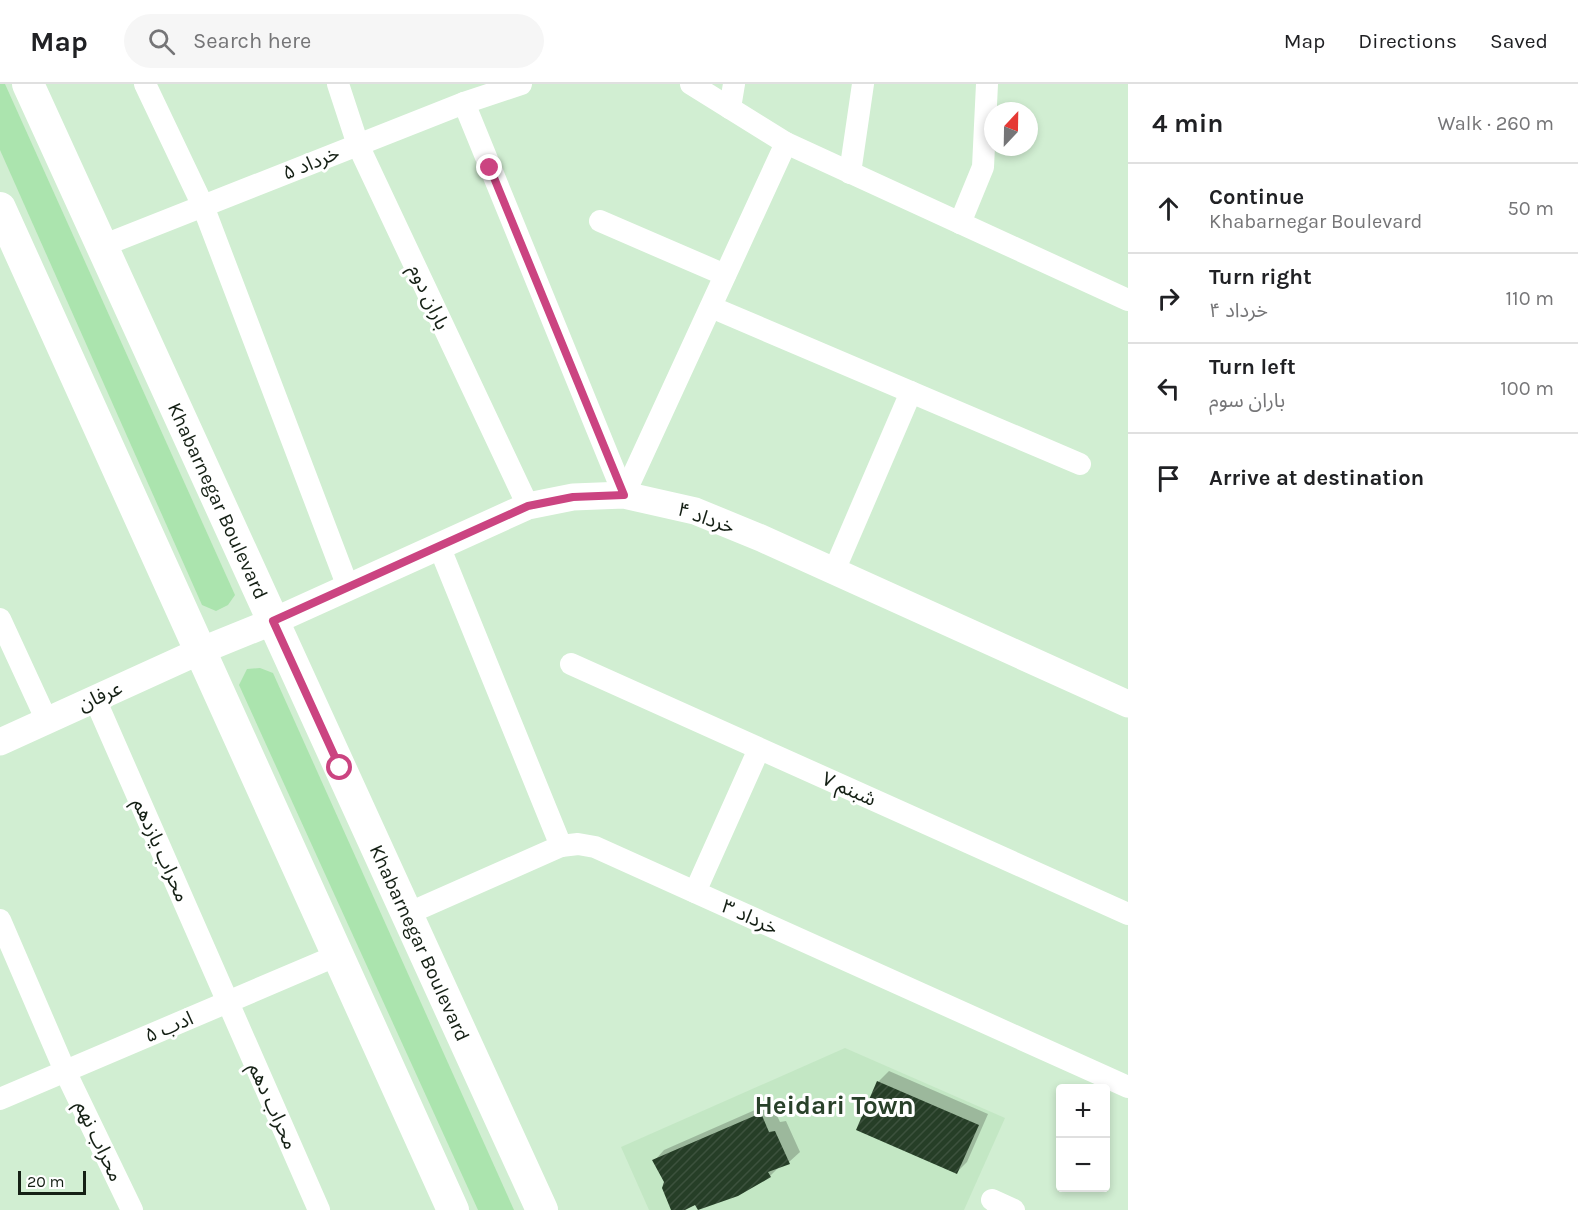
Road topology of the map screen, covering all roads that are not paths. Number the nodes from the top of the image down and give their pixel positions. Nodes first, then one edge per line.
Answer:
1 (28, 84) edge
2 (145, 84) edge
3 (338, 84) edge
4 (521, 84) edge
5 (691, 84) edge
6 (734, 84) edge
7 (863, 84) edge
8 (987, 84) edge
9 (464, 103) junction
10 (730, 108) junction
11 (786, 143) junction
12 (358, 145) junction
13 (850, 173) junction
14 (203, 206) junction
15 (0, 208) edge
16 (600, 221) dead end
17 (960, 223) junction
18 (102, 246) junction
19 (725, 274) junction
20 (1128, 300) edge
21 (711, 307) junction
22 (911, 392) junction
23 (1080, 464) dead end
24 (624, 495) junction
25 (528, 506) junction
26 (439, 546) junction
27 (834, 571) junction
28 (348, 587) junction
29 (0, 619) edge
30 (273, 621) junction
31 (200, 651) junction
32 (571, 664) dead end
33 (95, 699) junction
34 (1128, 704) edge
35 (47, 720) junction
36 (0, 742) edge
37 (759, 749) junction
38 (561, 846) junction
39 (695, 892) junction
40 (407, 914) junction
41 (1128, 914) edge
42 (0, 920) edge
43 (338, 955) junction
44 (227, 1002) junction
45 (65, 1071) junction
46 (1128, 1087) edge
47 (0, 1099) edge
48 (993, 1200) dead end
49 (132, 1210) edge
50 (319, 1210) edge
51 (453, 1210) edge
52 (542, 1210) edge
53 (1014, 1210) edge

1 - 18 main road, Khabarnegar Boulevard
2 - 14 street
3 - 12 street, باران دوم
4 - 9 street, خرداد ۵
5 - 10 street
6 - 10 street
7 - 13 street
8 - 17 street
9 - 12 street, خرداد ۵
9 - 24 street
10 - 11 street
11 - 13 street
11 - 19 street
12 - 14 street, خرداد ۵
12 - 25 street, باران دوم
13 - 17 street
14 - 18 street, خرداد ۵
14 - 28 street
15 - 31 main road
16 - 19 street
17 - 20 street
18 - 30 main road, Khabarnegar Boulevard
19 - 21 street
21 - 22 street
21 - 24 street
22 - 23 street
22 - 27 street
24 - 25 street, خرداد ۴
24 - 27 street, خرداد ۴
25 - 26 street, خرداد ۴
26 - 28 street, خرداد ۴
26 - 38 street
27 - 34 street, خرداد ۴
28 - 30 street, خرداد ۴
29 - 35 street
30 - 31 street, عرفان
30 - 40 main road, Khabarnegar Boulevard
31 - 33 street, عرفان
31 - 43 main road
32 - 37 street, شبنم ۷
33 - 35 street, عرفان
33 - 44 street, محراب یازدهم
35 - 36 street, عرفان
37 - 39 street
37 - 41 street, شبنم ۷
38 - 39 street, خرداد ۳
38 - 40 street, خرداد ۳
39 - 46 street, خرداد ۳
40 - 52 main road, Khabarnegar Boulevard
42 - 45 street, محراب نهم
43 - 44 street, ادب ۵
43 - 51 main road
44 - 45 street, ادب ۵
44 - 50 street, محراب دهم
45 - 47 street, ادب ۵
45 - 49 street, محراب نهم
48 - 53 street

